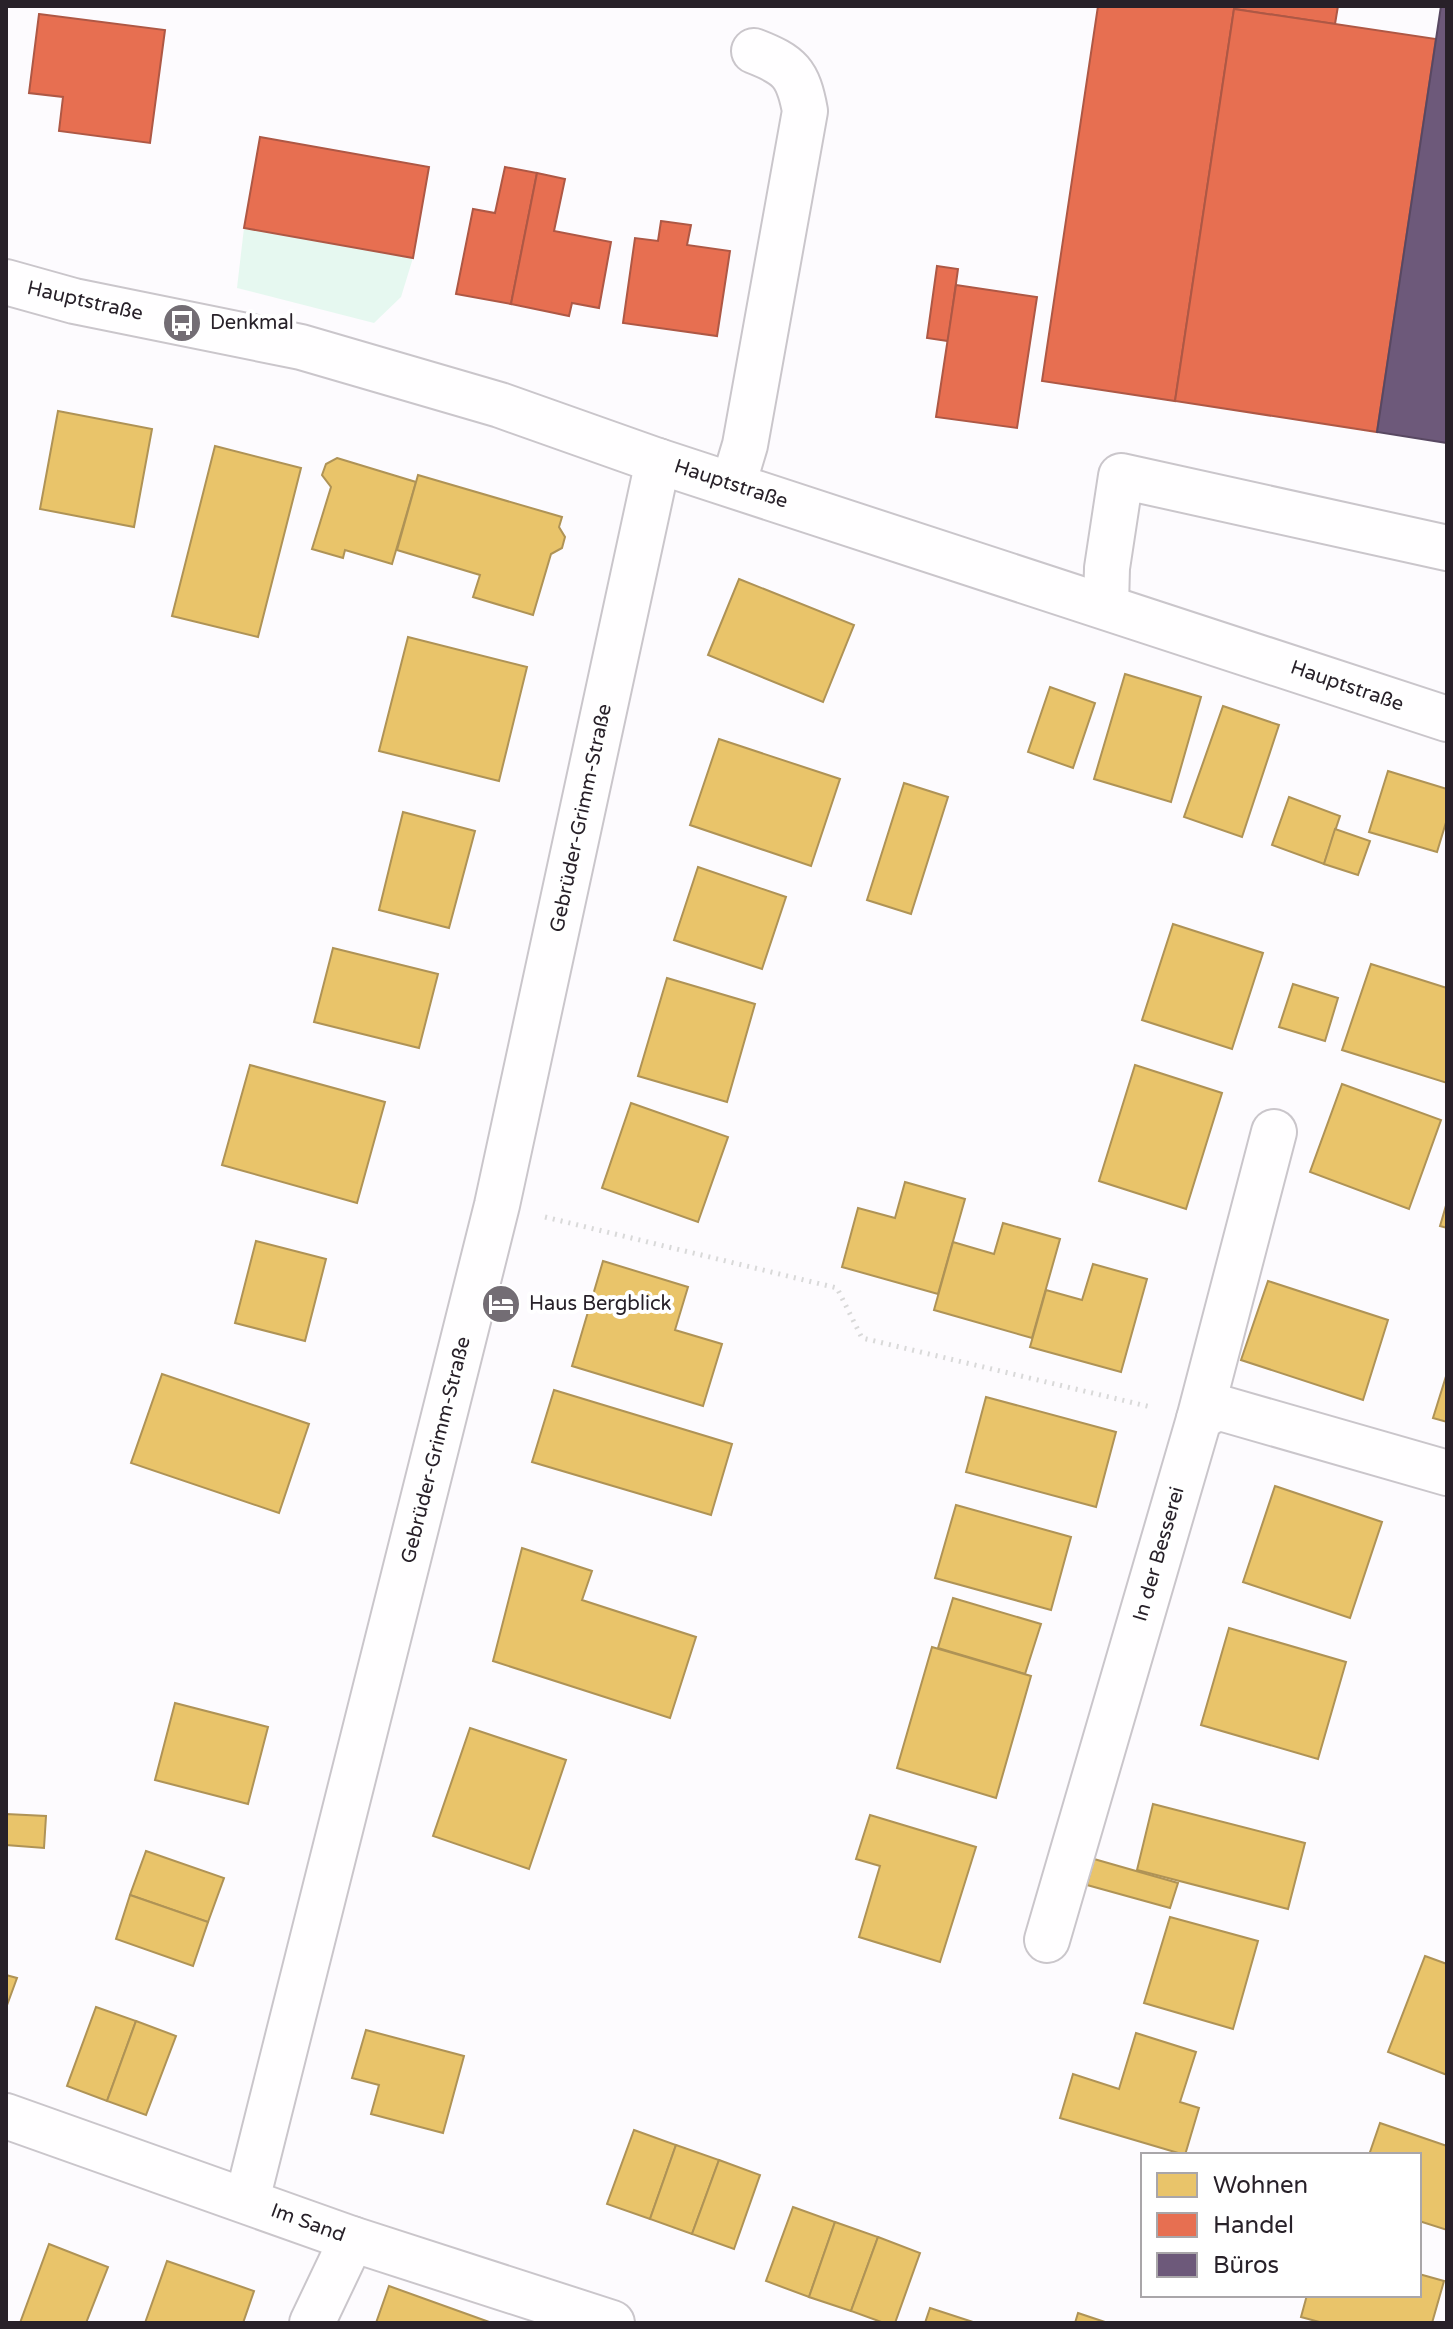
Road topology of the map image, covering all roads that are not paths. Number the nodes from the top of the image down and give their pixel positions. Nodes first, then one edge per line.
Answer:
1 (754, 51) dead end
2 (6, 282) edge
3 (658, 461) junction
4 (733, 485) junction
5 (1447, 548) edge
6 (1106, 605) junction
7 (1447, 719) edge
8 (1274, 1132) dead end
9 (1199, 1419) junction
10 (1447, 1473) edge
11 (1047, 1940) dead end
12 (6, 2116) edge
13 (247, 2200) junction
14 (352, 2239) junction
15 (312, 2323) edge
16 (612, 2323) edge

1 - 4 street
2 - 3 street, Hauptstraße
3 - 4 street, Hauptstraße
3 - 13 street, Gebrüder-Grimm-Straße
4 - 6 street, Hauptstraße
5 - 6 street
6 - 7 street, Hauptstraße
8 - 9 street, In der Besserei
9 - 10 street
9 - 11 street, In der Besserei
12 - 13 street, Im Sand
13 - 14 street, Im Sand
14 - 15 street
14 - 16 street, Im Sand

